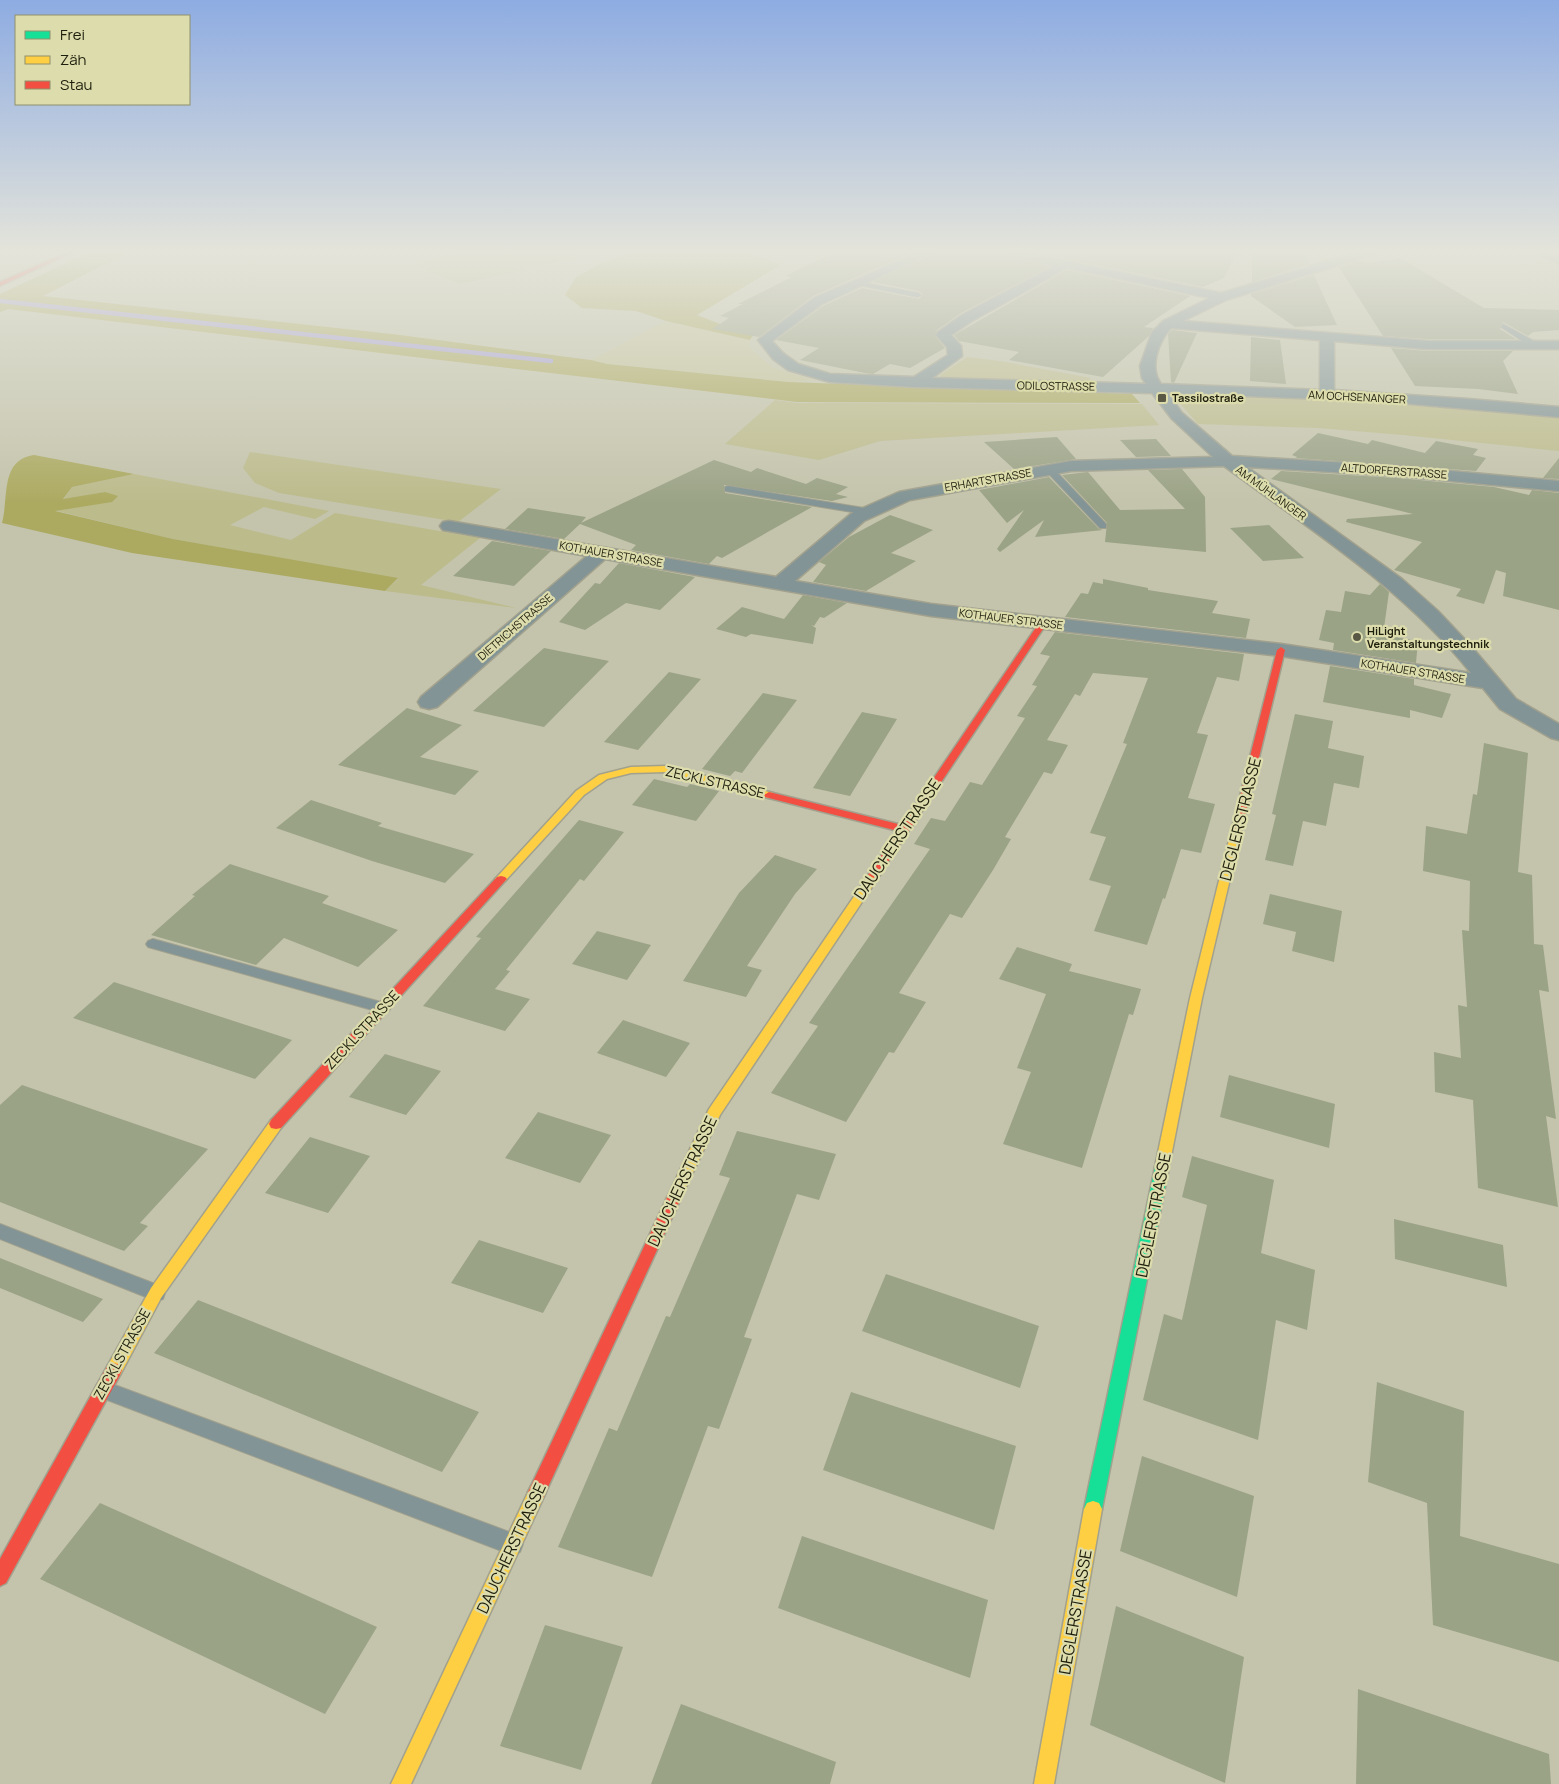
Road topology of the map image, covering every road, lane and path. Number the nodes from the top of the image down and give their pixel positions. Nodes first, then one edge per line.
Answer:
1 (770, 336) edge
2 (944, 336) edge
3 (1157, 336) edge
4 (1307, 336) edge
5 (1520, 336) edge
6 (1327, 338) junction
7 (1536, 346) junction
8 (1559, 346) edge
9 (915, 383) junction
10 (1155, 388) junction
11 (1328, 395) junction
12 (1559, 412) edge
13 (1228, 461) junction
14 (1050, 470) junction
15 (1559, 486) edge
16 (728, 489) dead end
17 (870, 512) junction
18 (449, 526) dead end
19 (1103, 526) dead end
20 (602, 552) junction
21 (779, 585) junction
22 (1043, 623) junction
23 (1281, 650) junction
24 (1488, 682) junction
25 (429, 702) dead end
26 (1559, 733) edge
27 (904, 829) junction
28 (153, 944) dead end
29 (383, 1008) junction
30 (0, 1231) edge
31 (156, 1293) junction
32 (102, 1389) junction
33 (513, 1544) junction
34 (0, 1577) edge
35 (401, 1784) edge
36 (1044, 1784) edge

1 - 9 street, ODILOSTRASSE
2 - 9 street
3 - 10 street, AM MÜHLANGER
4 - 6 street
5 - 7 lane
6 - 7 street
6 - 11 street
7 - 8 street
9 - 10 street, ODILOSTRASSE
10 - 11 street, AM OCHSENANGER
10 - 13 street, AM MÜHLANGER
11 - 12 street, AM OCHSENANGER
13 - 14 street, ERHARTSTRASSE
13 - 15 street, ALTDORFERSTRASSE
13 - 24 street, AM MÜHLANGER
14 - 17 street, ERHARTSTRASSE
14 - 19 lane
16 - 17 lane
17 - 21 street, ERHARTSTRASSE
18 - 20 street, KOTHAUER STRASSE
20 - 21 street, KOTHAUER STRASSE
20 - 25 street, DIETRICHSTRASSE
21 - 22 street, KOTHAUER STRASSE
22 - 23 street, KOTHAUER STRASSE
22 - 27 main road, DAUCHERSTRASSE
23 - 24 street, KOTHAUER STRASSE
23 - 36 main road, DEGLERSTRASSE
24 - 26 street
27 - 29 main road, ZECKLSTRASSE
27 - 33 main road, DAUCHERSTRASSE
28 - 29 lane
29 - 31 main road, ZECKLSTRASSE
30 - 31 lane
31 - 32 main road, ZECKLSTRASSE
32 - 33 lane
32 - 34 main road, ZECKLSTRASSE
33 - 35 main road, DAUCHERSTRASSE

